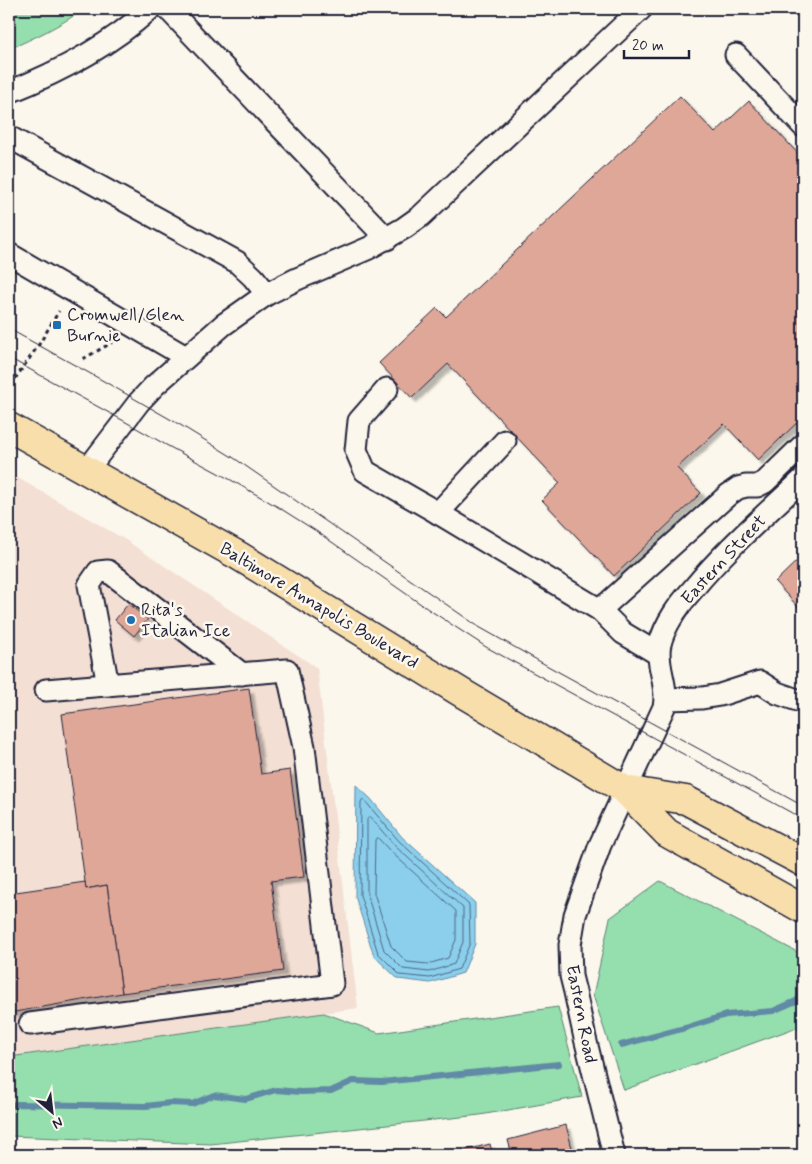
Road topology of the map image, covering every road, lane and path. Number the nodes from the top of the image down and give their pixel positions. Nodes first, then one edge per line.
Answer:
1 (150, 9) edge
2 (168, 9) edge
3 (630, 12) edge
4 (736, 55) dead end
5 (9, 92) edge
6 (803, 126) edge
7 (9, 137) edge
8 (387, 239) junction
9 (9, 254) edge
10 (267, 294) junction
11 (60, 311) dead end
12 (113, 342) dead end
13 (186, 357) junction
14 (83, 359) dead end
15 (15, 379) dead end
16 (387, 389) dead end
17 (9, 427) edge
18 (505, 441) dead end
19 (803, 444) edge
20 (87, 470) junction
21 (803, 479) edge
22 (438, 513) junction
23 (600, 610) junction
24 (658, 654) junction
25 (242, 674) junction
26 (108, 685) junction
27 (46, 690) dead end
28 (666, 700) junction
29 (803, 702) edge
30 (625, 790) junction
31 (803, 862) edge
32 (803, 909) edge
33 (30, 1024) dead end
34 (614, 1155) edge

1 - 5 street
2 - 8 street
3 - 8 street
4 - 6 street
7 - 10 street
8 - 10 street
9 - 13 street
10 - 13 street
11 - 15 path
12 - 14 path
13 - 20 street
16 - 22 street
17 - 20 main road, Baltimore Annapolis Boulevard
18 - 22 street
19 - 23 street
20 - 30 main road, Baltimore Annapolis Boulevard
21 - 24 street, Eastern Street
22 - 23 street
23 - 24 street
24 - 28 street, Eastern Street
25 - 26 street
25 - 26 street
25 - 33 street
26 - 27 street
28 - 29 street
28 - 30 street, Eastern Street
30 - 31 main road, Baltimore Annapolis Boulevard
30 - 32 main road, Baltimore Annapolis Boulevard
30 - 34 street, Eastern Road

